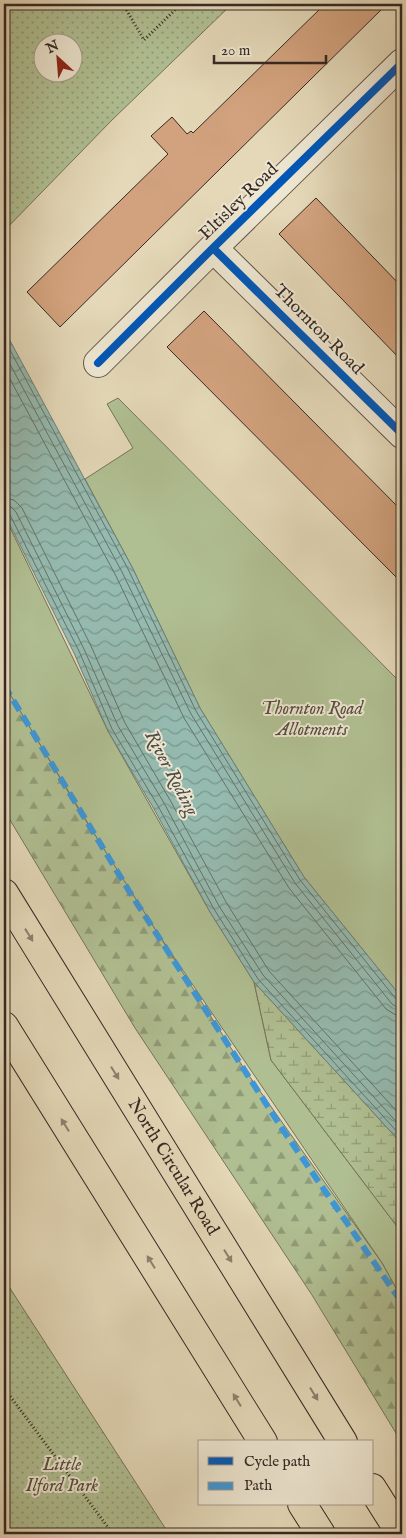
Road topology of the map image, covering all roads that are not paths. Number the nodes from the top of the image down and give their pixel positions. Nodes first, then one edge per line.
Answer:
1 (402, 63) edge
2 (213, 248) junction
3 (98, 363) dead end
4 (402, 434) edge
5 (4, 893) edge
6 (4, 1026) edge
7 (262, 1440) edge
8 (342, 1440) edge
9 (374, 1491) edge
10 (303, 1506) edge
11 (321, 1534) edge
12 (401, 1534) edge

1 - 2 street, Eltisley Road
2 - 3 street, Eltisley Road
2 - 4 street, Thornton Road
5 -> 8 highway, North Circular Road
7 -> 6 highway
9 - 12 highway
10 - 11 highway

